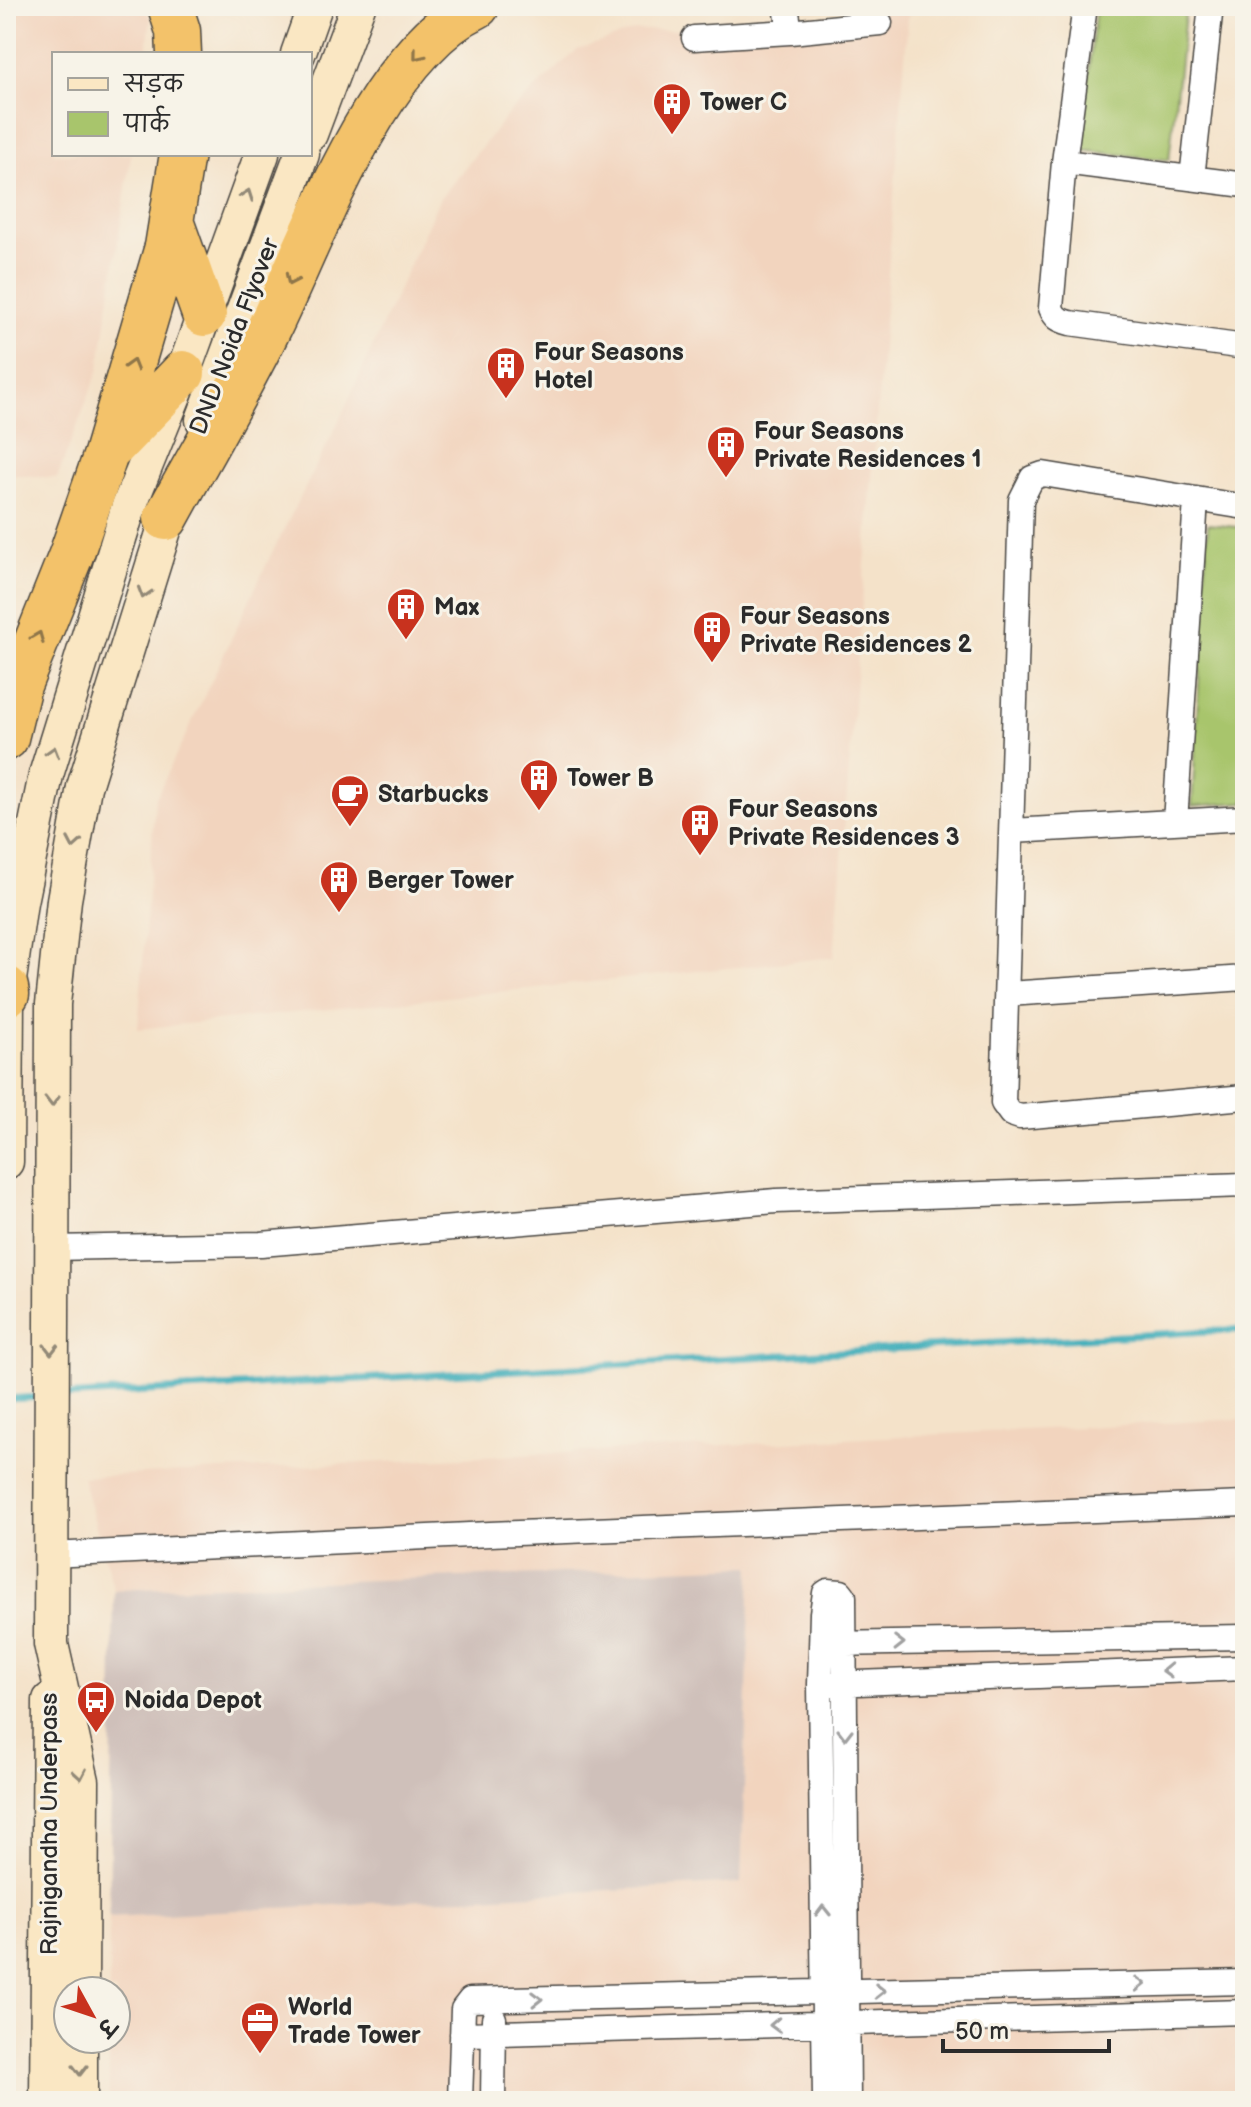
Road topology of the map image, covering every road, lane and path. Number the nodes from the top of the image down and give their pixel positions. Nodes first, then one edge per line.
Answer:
1 (170, 6) edge
2 (315, 6) edge
3 (358, 6) edge
4 (477, 6) edge
5 (786, 6) edge
6 (1085, 6) edge
7 (1211, 6) edge
8 (880, 23) dead end
9 (790, 32) junction
10 (694, 38) dead end
11 (179, 52) edge
12 (299, 52) edge
13 (312, 129) edge
14 (182, 156) edge
15 (261, 156) edge
16 (301, 156) edge
17 (1064, 162) junction
18 (1192, 178) junction
19 (1245, 185) edge
20 (171, 221) junction
21 (204, 314) junction
22 (1245, 347) edge
23 (183, 373) junction
24 (106, 454) junction
25 (1196, 500) junction
26 (1245, 507) edge
27 (166, 518) junction
28 (6, 738) edge
29 (1245, 818) edge
30 (1175, 822) junction
31 (1012, 831) junction
32 (1245, 978) edge
33 (7, 991) edge
34 (1008, 994) junction
35 (1245, 1097) edge
36 (6, 1162) edge
37 (1245, 1185) edge
38 (52, 1260) junction
39 (1245, 1504) edge
40 (50, 1541) junction
41 (1245, 1637) edge
42 (51, 1644) junction
43 (832, 1644) junction
44 (1245, 1668) edge
45 (820, 1684) junction
46 (845, 1684) junction
47 (81, 1975) edge
48 (1245, 1982) edge
49 (836, 1992) junction
50 (494, 2000) junction
51 (1245, 2012) edge
52 (836, 2024) junction
53 (494, 2033) junction
54 (462, 2034) junction
55 (80, 2055) edge
56 (47, 2101) edge
57 (80, 2101) edge
58 (460, 2101) edge
59 (493, 2101) edge
60 (825, 2101) edge
61 (848, 2101) edge

1 - 11 highway
2 - 12 main road
3 - 13 main road
4 -> 27 highway
5 - 9 street
6 - 17 street
7 - 18 street
8 - 9 street
9 - 10 street
14 - 20 highway
21 -> 15 main road, DND Noida Flyover
16 - 27 main road, DND Noida Flyover
17 - 18 street
17 - 22 street
18 - 19 street
20 - 21 highway
24 -> 20 highway
21 - 23 main road, DND Noida Flyover
23 - 24 highway
33 -> 23 main road, DND Noida Flyover
28 -> 24 highway
25 - 26 street
25 - 30 street
25 - 31 street
27 -> 38 main road, DND Noida Flyover
29 - 30 street
30 - 31 street
31 - 34 street
32 - 34 street
33 - 36 main road, DND Noida Flyover
34 - 35 street
37 - 38 street
38 -> 40 main road, DND Noida Flyover
39 - 40 street
40 - 42 main road, DND Noida Flyover
43 -> 41 street
42 -> 47 main road
42 - 56 main road, Rajnigandha Underpass
43 - 45 street
43 - 46 street
44 -> 46 street
45 - 46 street
49 -> 45 street
46 -> 49 street
49 -> 48 street
50 -> 49 street
49 - 52 street
50 - 53 street
50 - 54 street
51 - 52 street
52 -> 53 street
52 - 60 street
52 - 61 street
53 - 54 street
53 - 59 street
54 - 58 street
55 -> 57 main road

